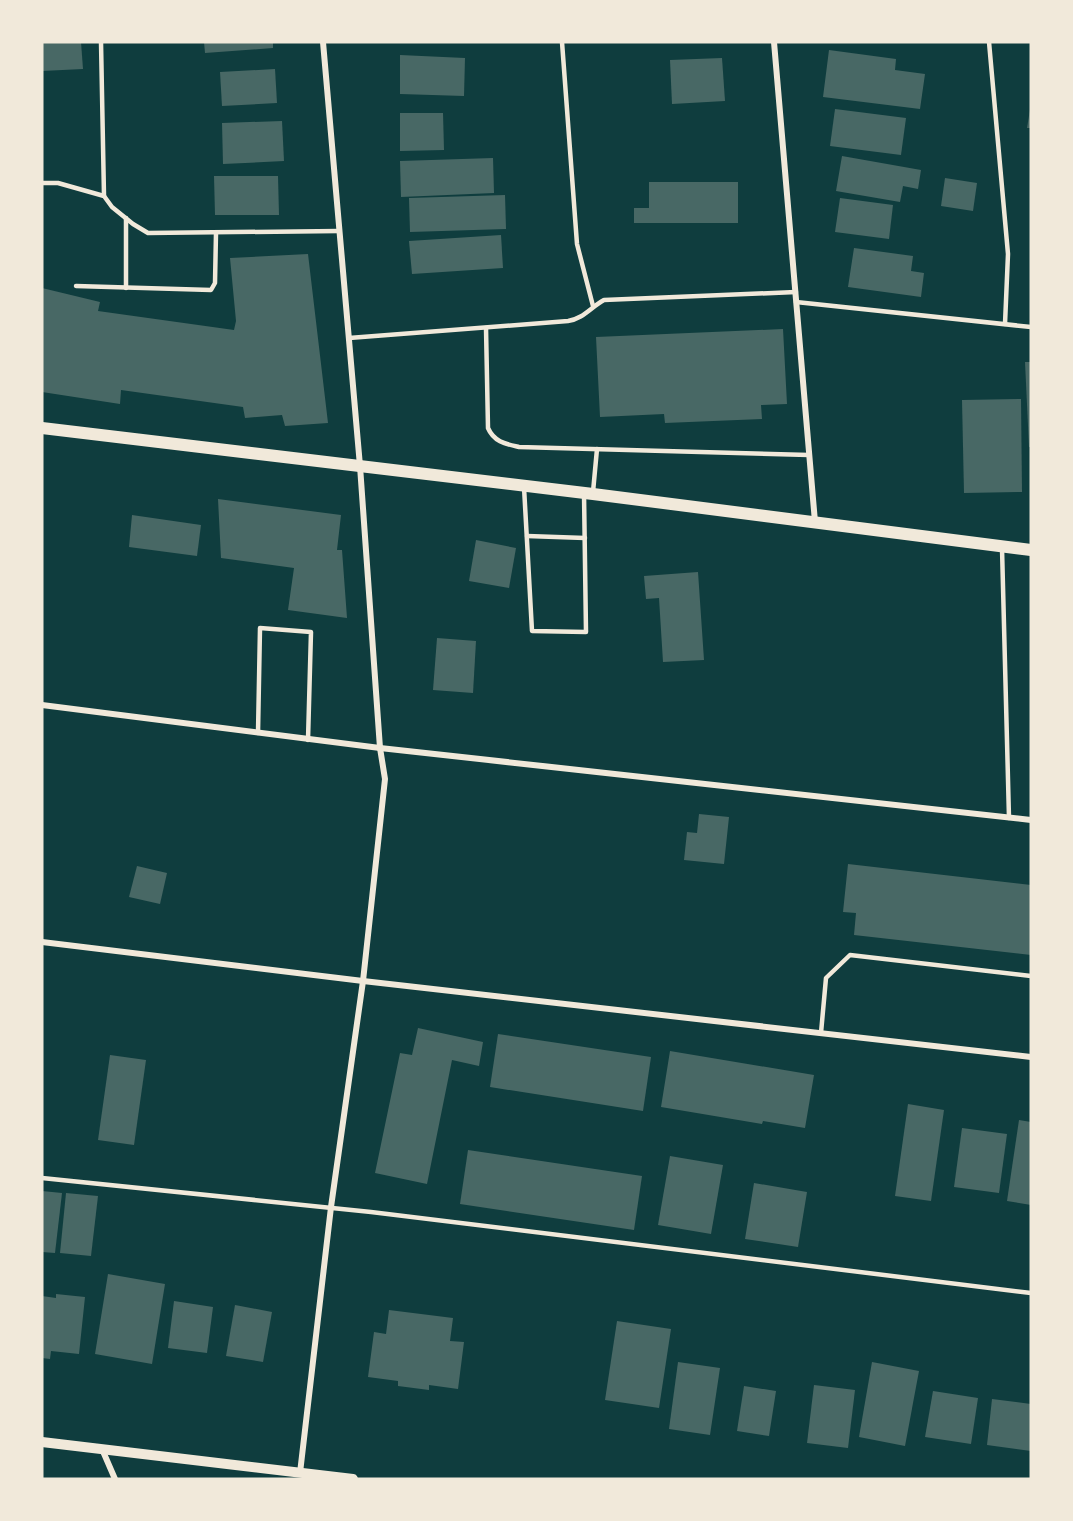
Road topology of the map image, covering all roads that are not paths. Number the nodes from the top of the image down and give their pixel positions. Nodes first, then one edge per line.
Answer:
1 (102, 42) edge
2 (322, 42) edge
3 (562, 42) edge
4 (774, 42) edge
5 (988, 42) edge
6 (42, 183) edge
7 (104, 196) junction
8 (126, 218) junction
9 (339, 231) junction
10 (216, 233) junction
11 (76, 286) dead end
12 (126, 288) junction
13 (796, 292) junction
14 (796, 302) junction
15 (593, 306) junction
16 (1005, 324) junction
17 (1031, 327) edge
18 (486, 328) junction
19 (349, 338) junction
20 (42, 428) edge
21 (597, 449) junction
22 (809, 455) junction
23 (360, 466) junction
24 (524, 486) junction
25 (588, 494) junction
26 (815, 522) junction
27 (527, 536) junction
28 (585, 538) junction
29 (1002, 546) junction
30 (1031, 550) edge
31 (42, 705) edge
32 (258, 732) junction
33 (308, 740) junction
34 (380, 748) junction
35 (1009, 818) junction
36 (1031, 820) edge
37 (42, 942) edge
38 (1031, 976) edge
39 (363, 981) junction
40 (821, 1033) junction
41 (1031, 1057) edge
42 (42, 1178) edge
43 (331, 1208) junction
44 (1031, 1293) edge
45 (42, 1442) edge
46 (102, 1449) junction
47 (300, 1473) junction
48 (115, 1479) edge
49 (353, 1479) edge

1 - 7 lane
2 - 9 street
3 - 15 lane
4 - 13 street
5 - 16 lane
6 - 7 lane
7 - 8 lane
8 - 10 lane
8 - 12 lane
9 - 10 lane
9 - 19 street
10 - 12 lane
11 - 12 lane
13 - 14 street
13 - 15 lane
14 - 16 lane
14 - 22 street
15 - 18 lane
16 - 17 lane
18 - 19 lane
18 - 21 lane
19 - 23 street
20 - 23 main road
21 - 22 lane
21 - 25 lane
22 - 26 street
23 - 24 main road
23 - 34 street
24 - 25 main road
24 - 27 lane
25 - 26 main road
25 - 28 lane
26 - 29 main road
27 - 28 lane
27 - 28 lane
29 - 30 main road
29 - 35 lane
31 - 32 street
32 - 33 street
32 - 33 lane
33 - 34 street
34 - 35 street
34 - 39 street
35 - 36 street
37 - 39 street
38 - 40 lane
39 - 40 street
39 - 43 street
40 - 41 street
42 - 43 lane
43 - 44 lane
43 - 47 street
45 - 46 street
46 - 47 street
46 - 48 street
47 - 49 street

